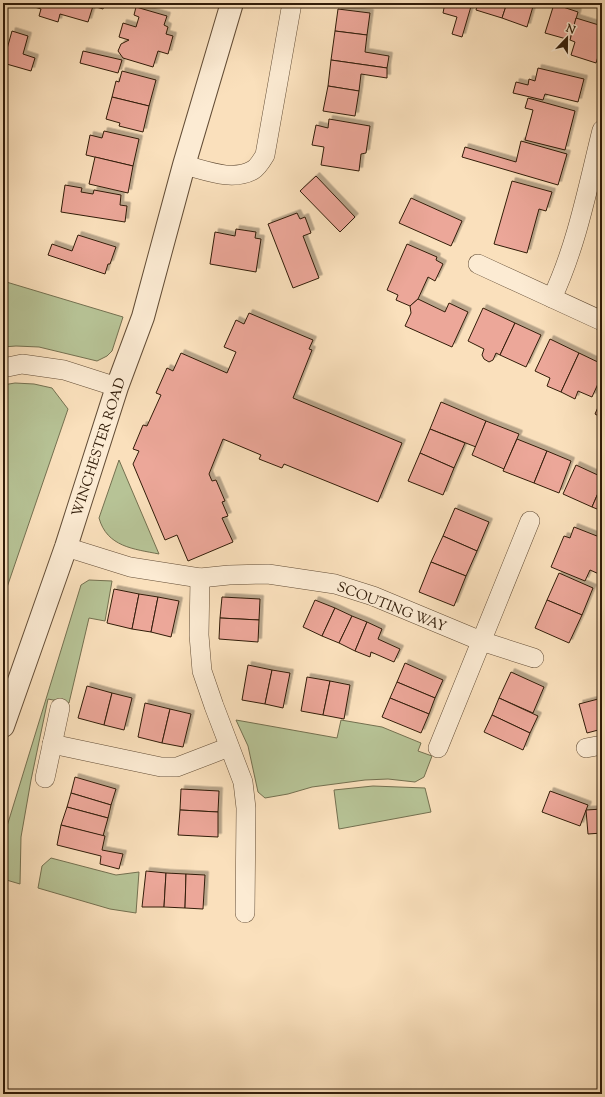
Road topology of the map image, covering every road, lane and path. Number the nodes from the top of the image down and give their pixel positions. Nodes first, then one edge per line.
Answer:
1 (232, 3) edge
2 (292, 3) edge
3 (602, 130) edge
4 (184, 165) junction
5 (478, 264) dead end
6 (552, 298) junction
7 (602, 321) edge
8 (3, 368) edge
9 (117, 387) junction
10 (530, 521) dead end
11 (66, 547) junction
12 (200, 578) junction
13 (481, 641) junction
14 (534, 658) dead end
15 (60, 708) dead end
16 (3, 726) edge
17 (52, 744) junction
18 (229, 747) junction
19 (438, 748) dead end
20 (45, 778) dead end
21 (245, 913) dead end

1 - 4 street, WINCHESTER ROAD
2 - 4 street
3 - 6 street
4 - 9 street, WINCHESTER ROAD
5 - 6 street
6 - 7 street
8 - 9 street
9 - 11 street, WINCHESTER ROAD
10 - 13 street
11 - 12 street, SCOUTING WAY
11 - 16 street, WINCHESTER ROAD
12 - 13 street, SCOUTING WAY
12 - 18 street
13 - 14 street, SCOUTING WAY
13 - 19 street
15 - 17 street
17 - 18 street
17 - 20 street
18 - 21 street

